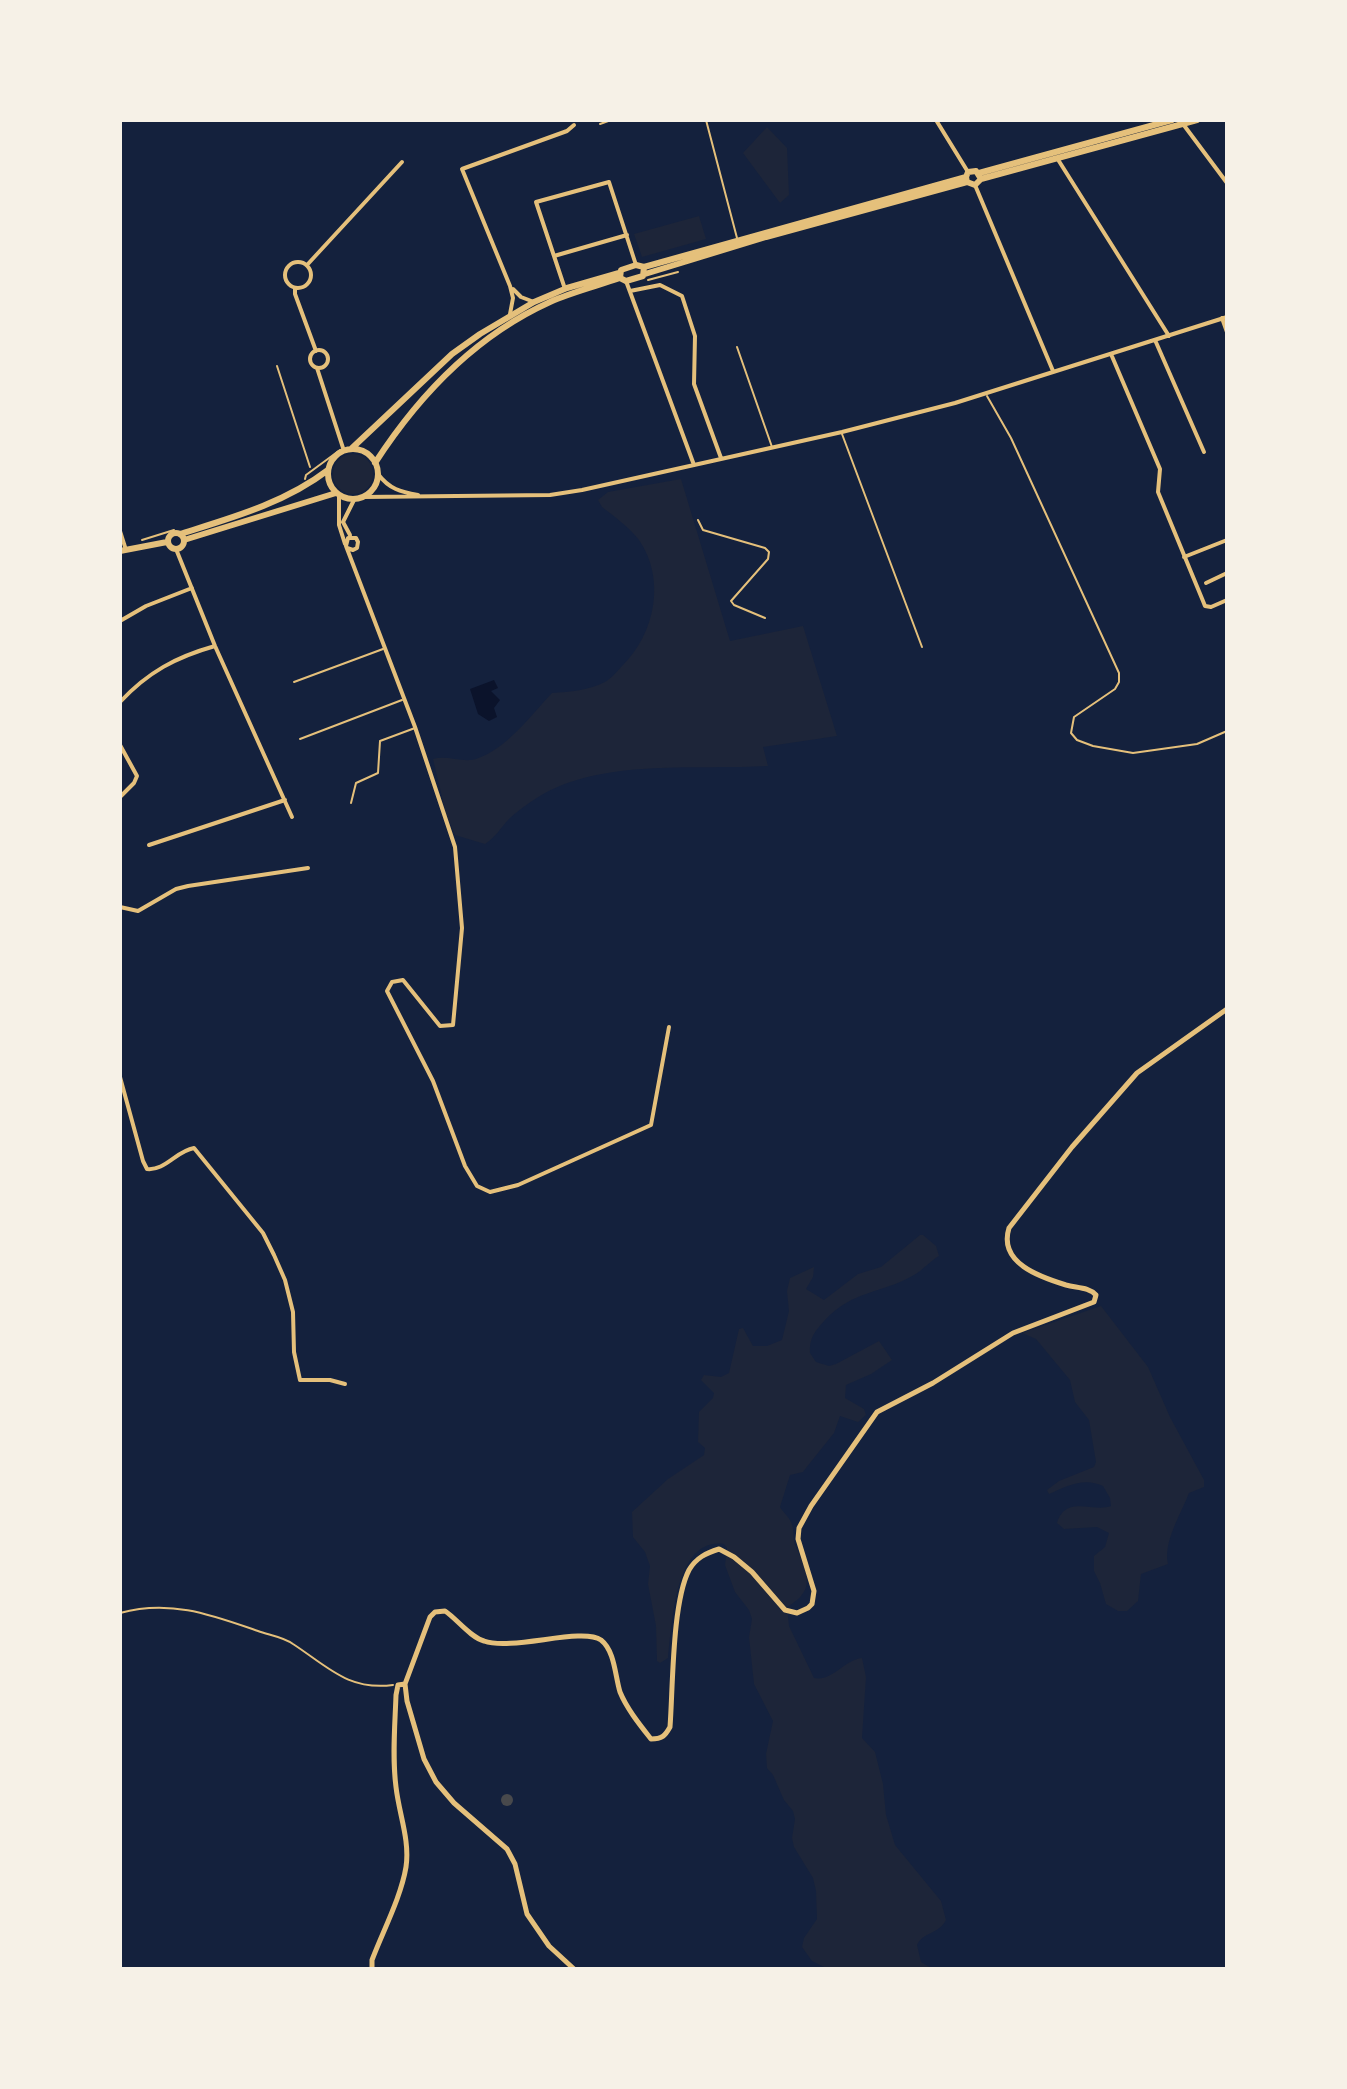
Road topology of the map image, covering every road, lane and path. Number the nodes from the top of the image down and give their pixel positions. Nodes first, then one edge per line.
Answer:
1 (611, 120) edge
2 (706, 120) edge
3 (936, 120) edge
4 (1172, 120) edge
5 (1197, 120) edge
6 (1156, 122) edge
7 (600, 124) dead end
8 (1183, 124) junction
9 (574, 125) dead end
10 (1056, 156) junction
11 (402, 162) dead end
12 (967, 177) junction
13 (979, 179) junction
14 (1227, 183) edge
15 (627, 235) junction
16 (737, 239) junction
17 (554, 256) junction
18 (307, 265) junction
19 (641, 268) junction
20 (678, 272) dead end
21 (622, 277) junction
22 (640, 283) dead end
23 (510, 286) junction
24 (295, 288) junction
25 (565, 289) junction
26 (630, 291) junction
27 (534, 302) junction
28 (510, 314) junction
29 (1225, 318) edge
30 (1227, 332) edge
31 (1169, 336) junction
32 (1155, 340) junction
33 (737, 347) dead end
34 (316, 351) junction
35 (1111, 354) junction
36 (277, 366) dead end
37 (317, 368) junction
38 (1053, 371) junction
39 (986, 393) junction
40 (842, 432) junction
41 (772, 447) junction
42 (345, 449) junction
43 (1204, 452) dead end
44 (721, 458) junction
45 (375, 463) junction
46 (694, 465) junction
47 (310, 467) dead end
48 (328, 470) junction
49 (378, 474) junction
50 (303, 482) dead end
51 (337, 494) junction
52 (425, 496) junction
53 (363, 497) junction
54 (354, 500) junction
55 (698, 520) dead end
56 (120, 531) edge
57 (182, 537) junction
58 (352, 537) junction
59 (1227, 540) edge
60 (167, 542) junction
61 (346, 546) junction
62 (176, 549) junction
63 (355, 549) junction
64 (123, 550) edge
65 (1184, 557) junction
66 (354, 566) junction
67 (1227, 573) edge
68 (1206, 583) dead end
69 (192, 588) junction
70 (1227, 600) edge
71 (765, 618) dead end
72 (120, 621) edge
73 (215, 646) junction
74 (922, 647) dead end
75 (384, 648) junction
76 (294, 682) dead end
77 (403, 700) junction
78 (120, 702) edge
79 (415, 727) junction
80 (1227, 731) edge
81 (300, 739) dead end
82 (120, 745) edge
83 (120, 797) edge
84 (285, 800) junction
85 (351, 803) dead end
86 (292, 817) dead end
87 (149, 845) dead end
88 (308, 868) dead end
89 (120, 907) edge
90 (1227, 1009) edge
91 (669, 1027) dead end
92 (120, 1077) edge
93 (345, 1384) dead end
94 (120, 1613) edge
95 (401, 1684) junction
96 (372, 1969) edge
97 (574, 1969) edge

1 - 7 lane
2 - 16 lane
3 - 12 street
4 - 6 main road
5 - 8 main road
6 - 10 main road
8 - 10 main road
8 - 14 street
9 - 23 street
10 - 13 main road
10 - 31 street
11 - 18 street
12 - 13 main road
12 - 13 main road
12 - 16 main road
12 - 19 main road
13 - 38 street
15 - 17 street
15 - 17 street
15 - 19 street
16 - 19 main road
17 - 25 street
18 - 24 street
18 - 24 street
19 - 21 main road
19 - 21 main road
20 - 22 path
21 - 25 main road
21 - 26 street
21 - 45 main road
23 - 27 street
23 - 28 street
24 - 34 street
25 - 27 main road
26 - 44 street
26 - 46 street
27 - 28 main road
28 - 42 main road
29 - 30 street
29 - 31 street
31 - 32 street
32 - 35 street
32 - 43 street
33 - 41 lane
34 - 37 street
34 - 37 street
35 - 38 street
35 - 65 street
36 - 47 lane
37 - 42 street
38 - 39 street
39 - 40 street
39 - 80 path
40 - 41 street
40 - 74 lane
41 - 44 street
42 - 45 main road
42 - 48 main road
42 - 50 path
44 - 46 street
45 - 49 main road
46 - 52 street
48 - 51 main road
48 - 57 main road
49 - 52 street
49 - 53 main road
51 - 54 main road
51 - 57 main road
51 - 61 street
52 - 53 street
53 - 54 main road
54 - 58 street
55 - 71 lane
56 - 64 street
57 - 60 main road
57 - 62 main road
58 - 61 street
58 - 63 street
59 - 65 street
60 - 62 main road
60 - 64 main road
61 - 63 street
61 - 66 street
62 - 69 street
63 - 66 street
65 - 70 street
66 - 75 street
67 - 68 street
69 - 72 street
69 - 73 street
73 - 78 street
73 - 84 street
75 - 76 lane
75 - 77 street
77 - 79 street
77 - 81 lane
79 - 85 lane
79 - 91 street
82 - 83 street
84 - 86 street
84 - 87 street
88 - 89 street
90 - 95 street
92 - 93 street
94 - 95 path
95 - 96 street
95 - 97 street

